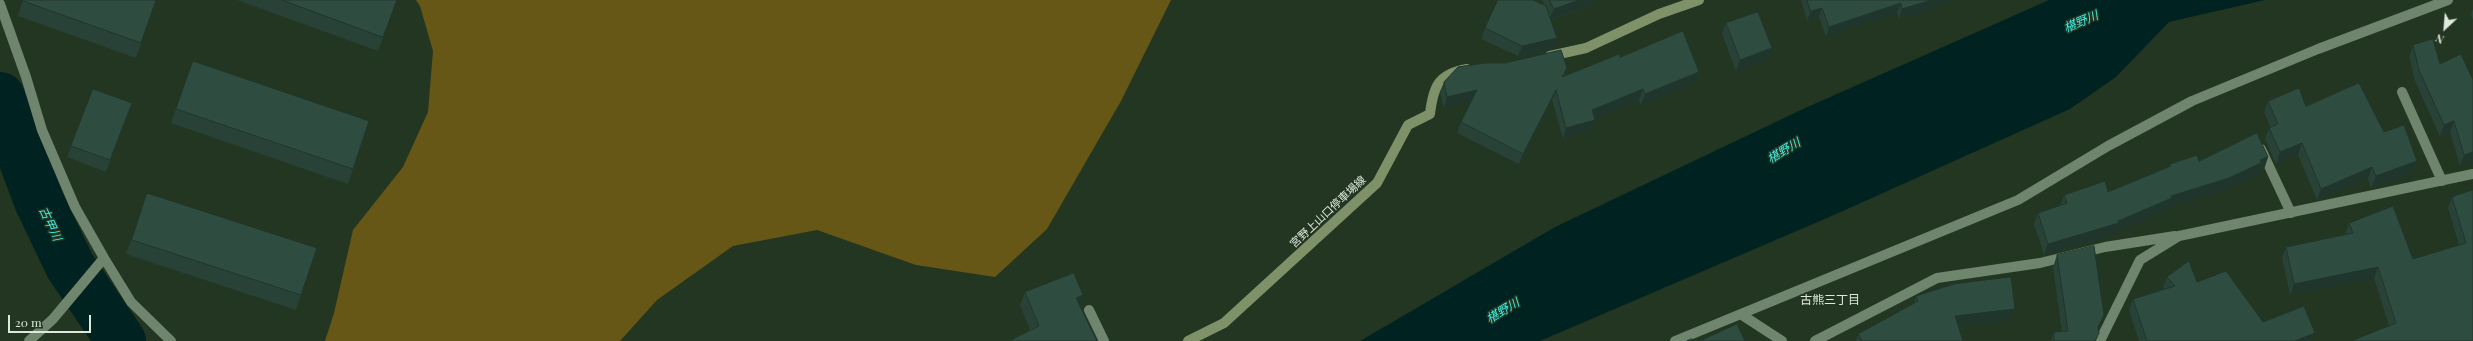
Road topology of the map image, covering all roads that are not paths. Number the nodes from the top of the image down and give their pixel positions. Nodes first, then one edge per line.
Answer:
1 (1699, 0) edge
2 (2448, 0) edge
3 (0, 4) edge
4 (1539, 58) edge
5 (1481, 67) edge
6 (2402, 92) dead end
7 (2256, 136) edge
8 (2473, 174) edge
9 (2442, 180) junction
10 (2291, 212) junction
11 (2179, 236) junction
12 (104, 258) junction
13 (1089, 310) dead end
14 (1742, 315) junction
15 (29, 341) edge
16 (171, 341) edge
17 (1104, 341) edge
18 (1188, 341) edge
19 (1675, 341) edge
20 (1782, 341) edge
21 (1815, 341) edge
22 (2100, 341) edge

1 - 4 main road
2 - 14 street
3 - 12 street
5 - 18 main road, 宮野上山口停車場線
6 - 9 street
7 - 10 street
8 - 9 street
9 - 10 street
10 - 11 street
11 - 21 street
11 - 22 street
12 - 15 street
12 - 16 street
13 - 17 street
14 - 19 street
14 - 20 street

